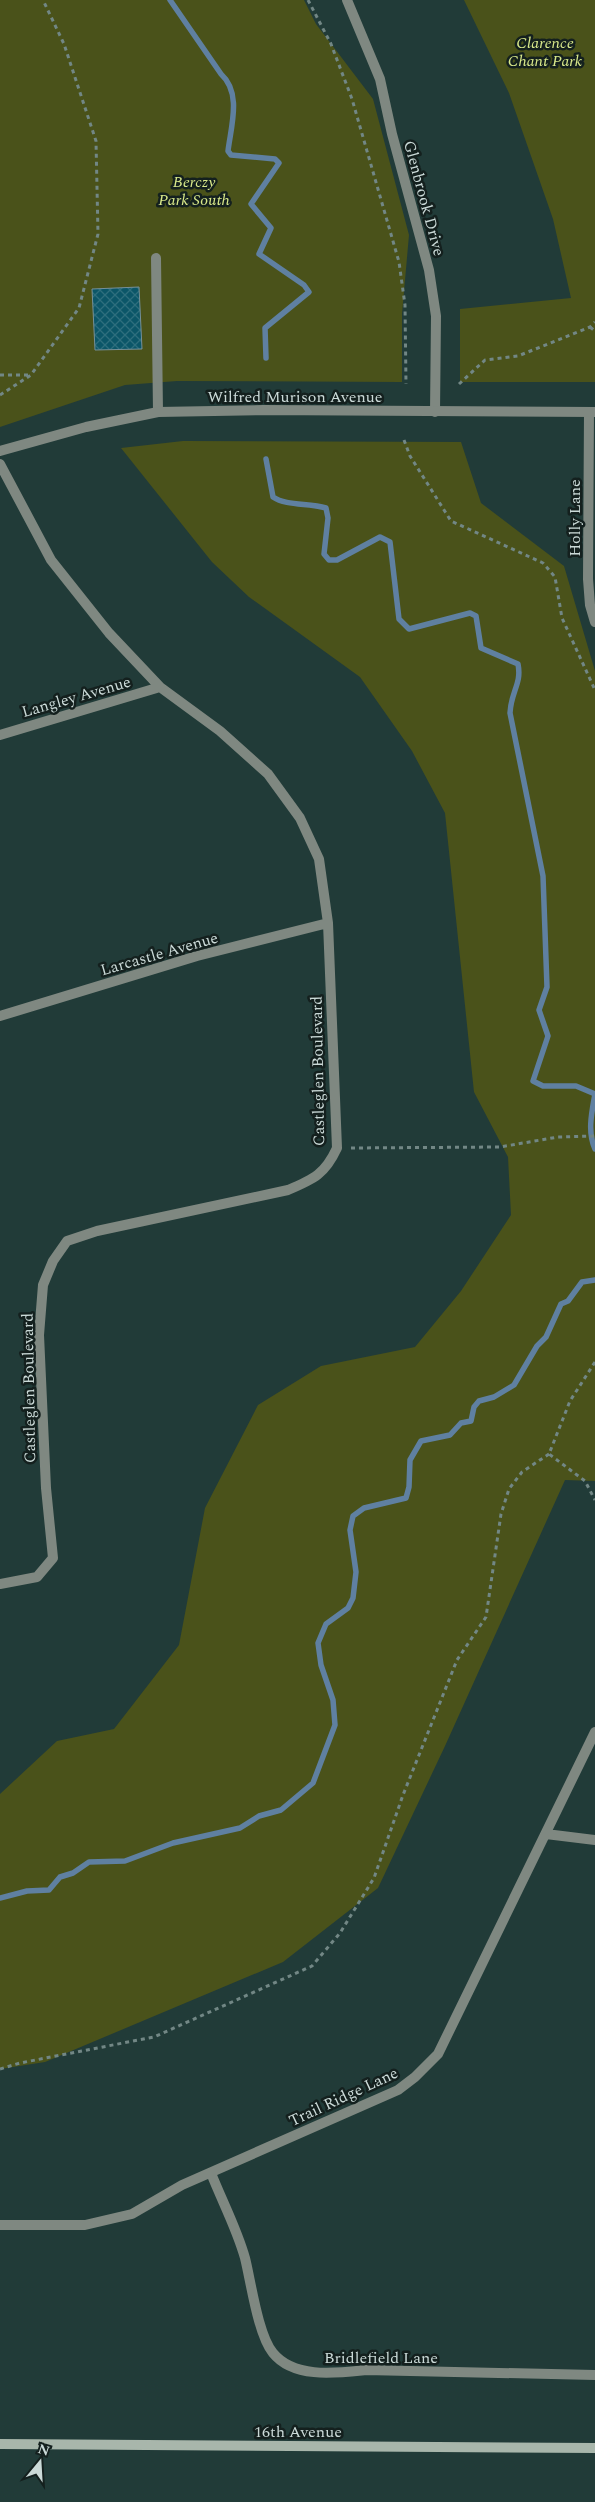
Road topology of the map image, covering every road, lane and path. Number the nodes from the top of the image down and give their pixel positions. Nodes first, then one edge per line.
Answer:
1 (43, 0) edge
2 (308, 0) edge
3 (347, 0) edge
4 (156, 258) dead end
5 (595, 322) edge
6 (590, 327) junction
7 (595, 331) edge
8 (0, 374) edge
9 (31, 375) junction
10 (406, 384) dead end
11 (458, 384) dead end
12 (0, 395) edge
13 (158, 412) junction
14 (435, 412) junction
15 (592, 412) edge
16 (404, 440) dead end
17 (0, 451) edge
18 (0, 464) edge
19 (595, 622) edge
20 (160, 687) junction
21 (595, 690) edge
22 (0, 735) edge
23 (328, 923) junction
24 (0, 1016) edge
25 (595, 1136) edge
26 (337, 1148) junction
27 (595, 1362) edge
28 (549, 1454) junction
29 (595, 1500) edge
30 (0, 1584) edge
31 (595, 1732) edge
32 (546, 1834) junction
33 (595, 1840) edge
34 (0, 2069) edge
35 (211, 2173) junction
36 (0, 2225) edge
37 (595, 2375) edge
38 (0, 2444) edge
39 (595, 2448) edge

1 - 9 path
2 - 10 path
3 - 14 street, Glenbrook Drive
4 - 13 street
5 - 6 path
6 - 7 path
6 - 11 path
8 - 9 path
9 - 12 path
13 - 14 street, Wilfred Murison Avenue
13 - 17 street, Wilfred Murison Avenue
14 - 15 street, Wilfred Murison Avenue
15 - 19 street, Holly Lane
16 - 21 path
18 - 20 street, Castleglen Boulevard
20 - 22 street, Langley Avenue
20 - 23 street, Castleglen Boulevard
23 - 24 street, Larcastle Avenue
23 - 26 street, Castleglen Boulevard
25 - 26 path
26 - 30 street, Castleglen Boulevard
27 - 28 path
28 - 29 path
28 - 34 path
31 - 32 street, Trail Ridge Lane
32 - 33 street
32 - 35 street, Trail Ridge Lane
35 - 36 street, Trail Ridge Lane
35 - 37 street, Bridlefield Lane
38 - 39 main road, 16th Avenue

